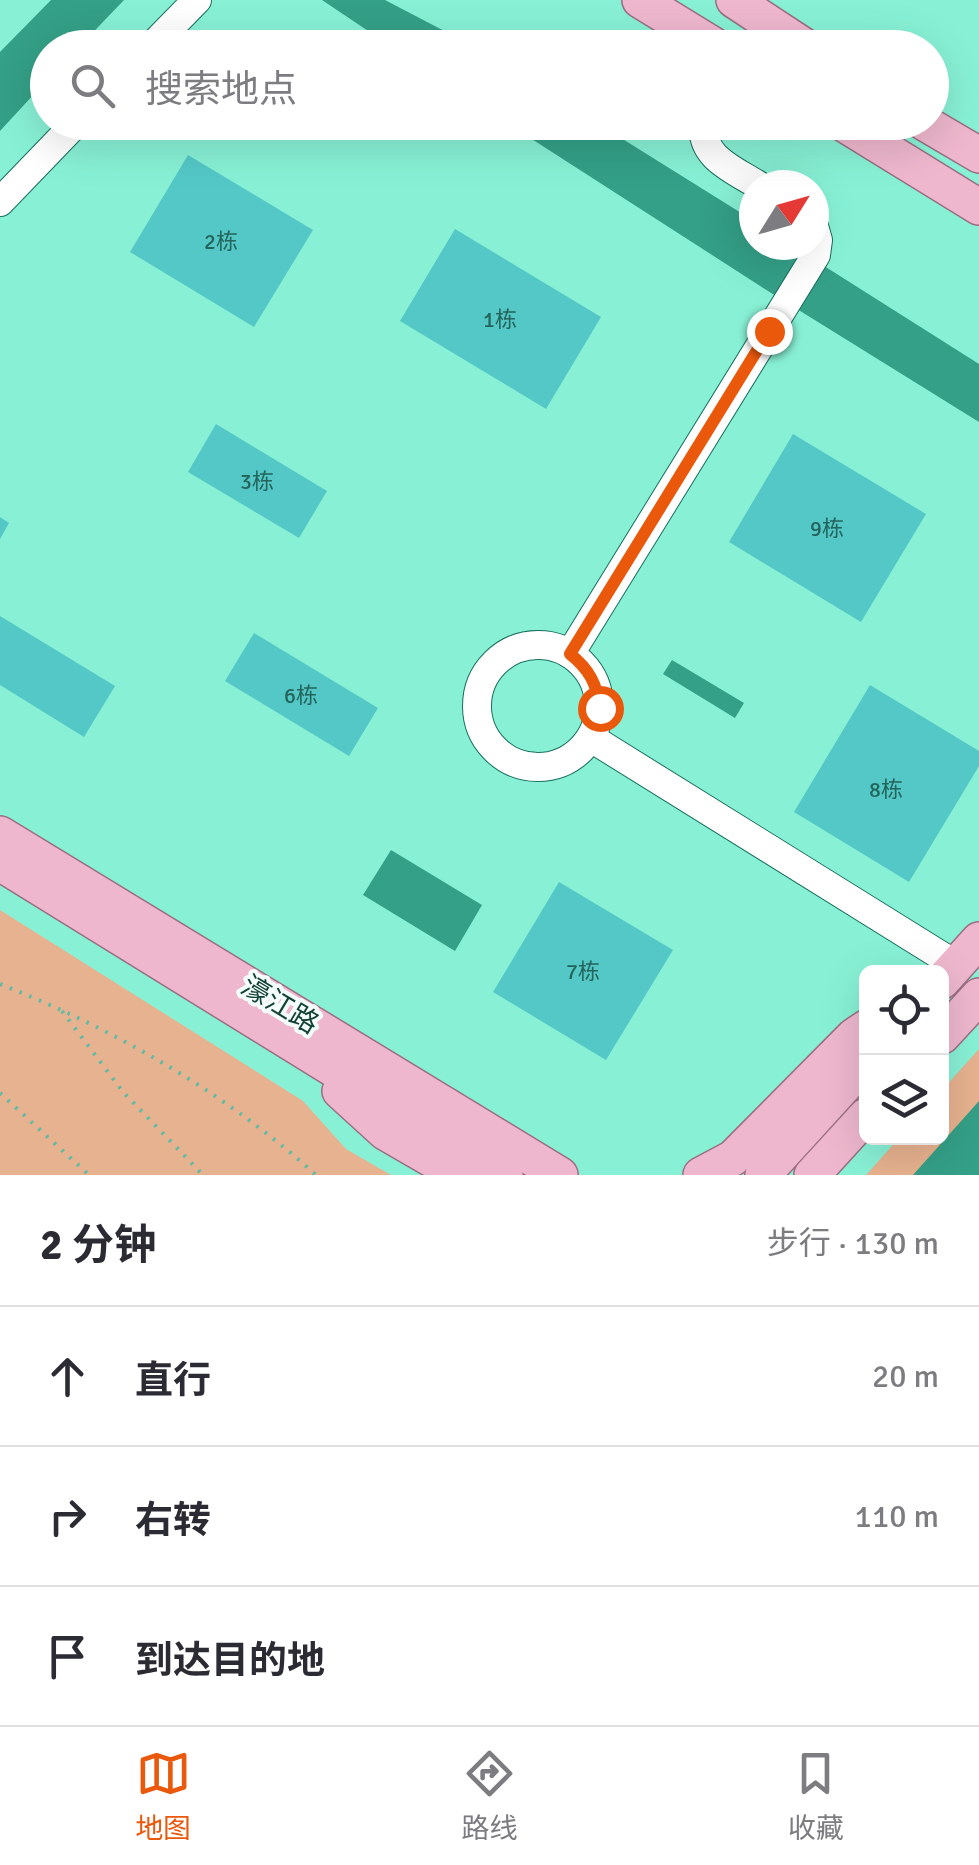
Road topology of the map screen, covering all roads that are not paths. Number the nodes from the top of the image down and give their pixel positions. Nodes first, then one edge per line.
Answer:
1 (197, 0) edge
2 (640, 0) edge
3 (734, 0) edge
4 (168, 30) edge
5 (689, 30) edge
6 (779, 30) edge
7 (949, 137) edge
8 (60, 140) edge
9 (705, 140) edge
10 (870, 140) edge
11 (979, 155) edge
12 (739, 173) edge
13 (0, 202) edge
14 (979, 207) edge
15 (813, 260) edge
16 (570, 654) junction
17 (591, 738) junction
18 (0, 834) edge
19 (0, 864) edge
20 (959, 962) edge
21 (979, 996) edge
22 (949, 1028) edge
23 (859, 1033) edge
24 (285, 1039) junction
25 (859, 1070) edge
26 (859, 1124) edge
27 (459, 1175) edge
28 (505, 1175) edge
29 (560, 1175) edge
30 (700, 1175) edge
31 (763, 1175) edge
32 (812, 1175) edge

1 - 4 street
2 - 5 main road
3 - 6 main road
7 - 11 main road
8 - 13 street
9 - 12 street
10 - 14 main road
15 - 16 street
16 - 17 street
16 - 17 street
17 - 20 street
18 - 29 main road, 濠江路
19 - 24 main road, 濠江路
21 - 22 main road
23 - 30 main road
24 - 27 main road
24 - 28 main road, 濠江路
25 - 31 main road
26 - 32 main road

